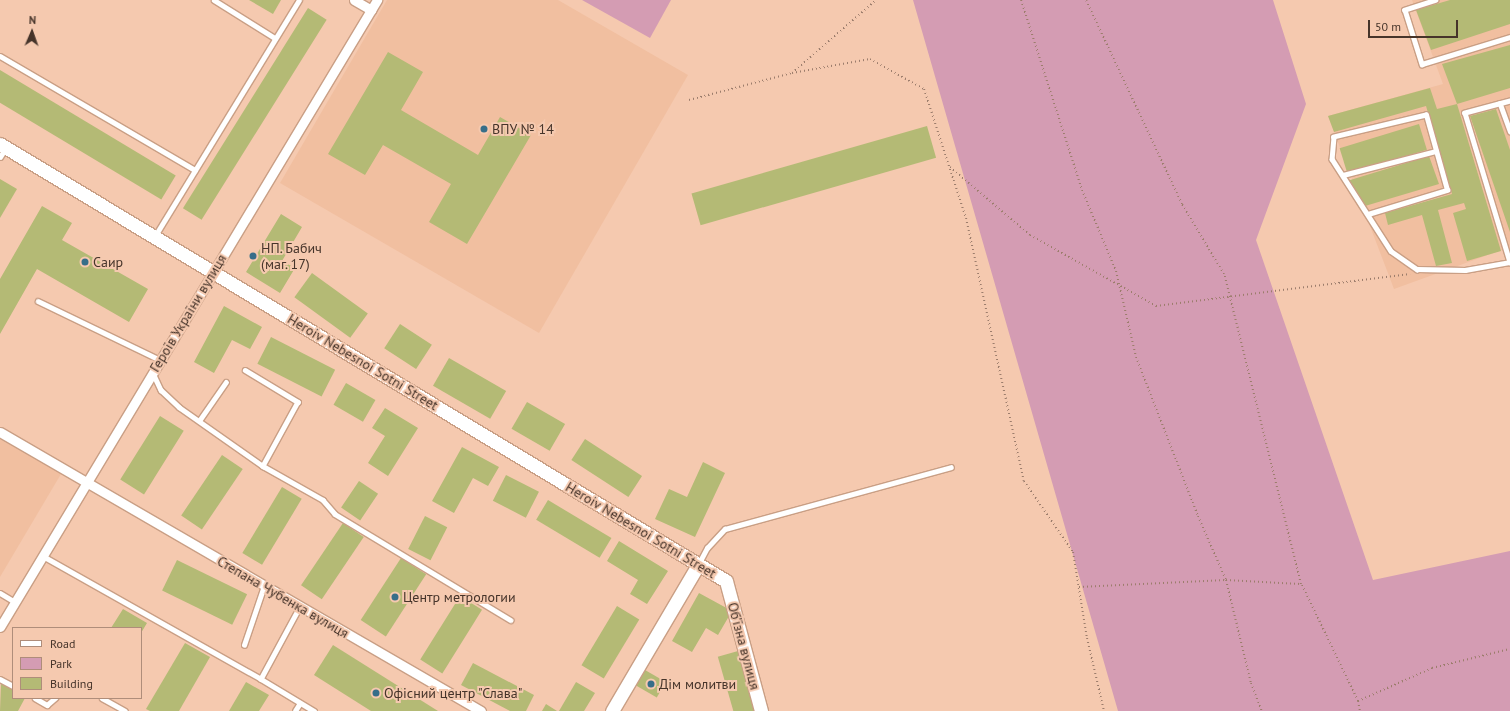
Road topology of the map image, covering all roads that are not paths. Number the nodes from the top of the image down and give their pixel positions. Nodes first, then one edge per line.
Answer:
1 (214, 0) edge
2 (298, 0) edge
3 (354, 0) edge
4 (377, 0) edge
5 (1436, 0) edge
6 (371, 10) junction
7 (1510, 37) edge
8 (275, 38) junction
9 (0, 56) edge
10 (1510, 101) edge
11 (1500, 103) junction
12 (1510, 131) edge
13 (2, 150) edge
14 (1436, 151) junction
15 (195, 170) junction
16 (1343, 175) junction
17 (1368, 214) junction
18 (155, 236) junction
19 (1510, 262) edge
20 (214, 271) junction
21 (38, 301) dead end
22 (160, 360) junction
23 (245, 370) dead end
24 (153, 373) junction
25 (226, 382) dead end
26 (199, 421) junction
27 (0, 432) edge
28 (263, 466) junction
29 (951, 467) dead end
30 (86, 484) junction
31 (43, 556) junction
32 (698, 565) junction
33 (726, 581) joint
34 (264, 586) junction
35 (0, 593) edge
36 (15, 602) junction
37 (300, 607) junction
38 (511, 620) dead end
39 (0, 627) edge
40 (244, 645) dead end
41 (0, 679) edge
42 (261, 679) junction
43 (12, 685) edge
44 (37, 699) edge
45 (54, 699) edge
46 (104, 699) edge
47 (300, 702) junction
48 (125, 711) edge
49 (295, 711) edge
50 (314, 711) edge
51 (481, 711) edge
52 (612, 711) edge
53 (761, 711) edge

1 - 8 lane
2 - 8 lane
3 - 6 street
4 - 6 street, Героїв України вулиця
5 - 7 lane
6 - 20 street, Героїв України вулиця
8 - 15 lane
9 - 15 lane
10 - 11 lane
11 - 12 lane
11 - 19 lane
13 - 18 street, Heroiv Nebesnoi Sotni Street
14 - 16 lane
14 - 16 lane
14 - 17 lane
15 - 18 lane
16 - 17 lane
17 - 19 lane
18 - 20 street, Heroiv Nebesnoi Sotni Street
20 - 22 street, Героїв України вулиця
20 - 32 street, Heroiv Nebesnoi Sotni Street
21 - 22 lane
22 - 24 street, Героїв України вулиця
23 - 28 lane
24 - 26 lane
24 - 30 street, Героїв України вулиця
25 - 26 lane
26 - 28 lane
27 - 30 street, Степана Чубенка вулиця
28 - 38 lane
29 - 32 lane
30 - 31 street, Героїв України вулиця
30 - 34 street, Степана Чубенка вулиця
31 - 36 street, Героїв України вулиця
31 - 42 lane
32 - 33 street, Heroiv Nebesnoi Sotni Street
32 - 52 street
33 - 53 street, Об’їзна вулиця
34 - 37 street, Степана Чубенка вулиця
34 - 40 lane
35 - 36 lane
36 - 39 street, Героїв України вулиця
37 - 42 lane
37 - 51 street, Степана Чубенка вулиця
41 - 43 lane
42 - 47 lane
44 - 45 lane
46 - 48 lane
47 - 49 lane
47 - 50 lane

